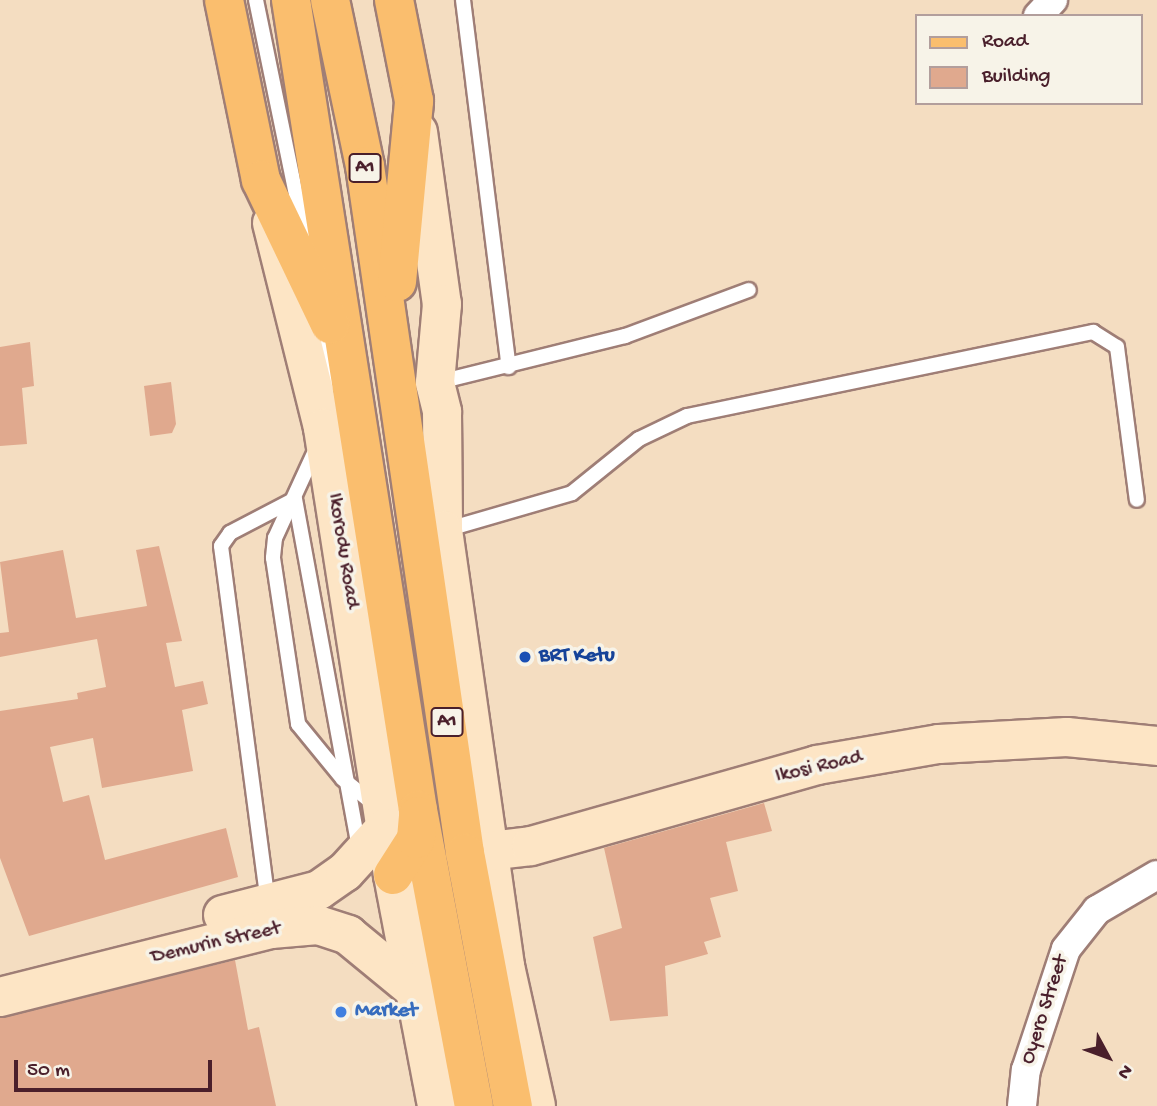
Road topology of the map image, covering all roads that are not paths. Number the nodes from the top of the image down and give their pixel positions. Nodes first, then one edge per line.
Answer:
1 (224, 0) edge
2 (256, 0) edge
3 (291, 0) edge
4 (330, 0) edge
5 (341, 0) edge
6 (394, 0) edge
7 (463, 0) edge
8 (1053, 0) edge
9 (1040, 14) edge
10 (414, 101) junction
11 (261, 180) junction
12 (749, 290) dead end
13 (315, 292) junction
14 (392, 337) junction
15 (346, 357) junction
16 (509, 367) junction
17 (435, 383) junction
18 (323, 428) junction
19 (311, 465) junction
20 (295, 499) junction
21 (1137, 500) dead end
22 (443, 530) junction
23 (1157, 746) edge
24 (343, 779) junction
25 (389, 832) junction
26 (489, 851) junction
27 (1157, 875) edge
28 (270, 917) junction
29 (0, 970) edge
30 (415, 990) junction
31 (0, 997) edge
32 (437, 1106) edge
33 (452, 1106) edge
34 (474, 1106) edge
35 (513, 1106) edge
36 (536, 1106) edge
37 (1022, 1106) edge

1 - 11 main road, Ikorodu Road
2 - 13 lane
3 - 15 main road, Ikorodu Road / A1
4 - 14 main road, A1
5 - 14 lane
6 - 10 main road
7 - 16 lane
8 - 9 street
10 - 14 main road
10 - 17 street
11 - 13 main road
11 - 18 street, Ikorodu Road
12 - 16 lane
13 - 15 main road
13 - 25 lane
14 - 35 main road, A1
15 - 25 main road, Ikorodu Road / A1
16 - 17 lane
17 - 22 street
18 - 19 lane
18 - 25 street, Ikorodu Road
19 - 20 lane
19 - 25 lane
20 - 24 lane
20 - 24 lane
20 - 28 lane
21 - 22 lane
22 - 26 street
23 - 26 street, Ikosi Road
24 - 25 lane
24 - 25 lane
25 - 28 street, Demurin Street
25 - 30 street, Ikorodu Road
25 - 33 lane
25 - 34 main road, Ikorodu Road / A1
26 - 36 street
27 - 37 street, Oyero Street
28 - 29 street, Demurin Street
28 - 30 street, Demurin Street
28 - 31 street, Demurin Street
30 - 32 street, Ikorodu Road

